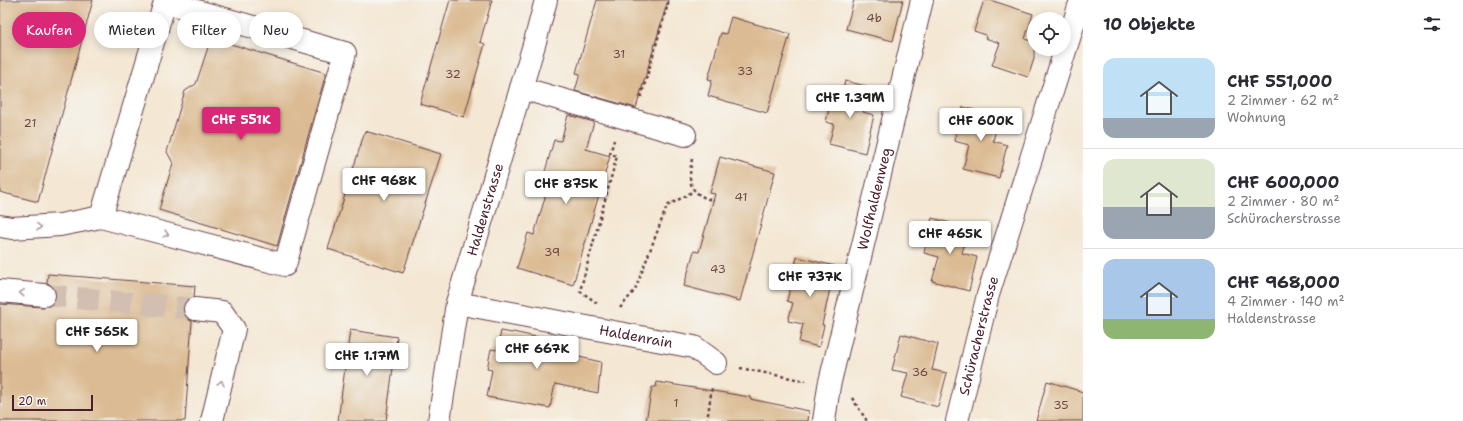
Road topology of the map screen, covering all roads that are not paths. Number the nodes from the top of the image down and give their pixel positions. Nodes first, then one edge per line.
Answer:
1 (546, 0) edge
2 (922, 0) edge
3 (1081, 0) edge
4 (165, 1) edge
5 (521, 88) junction
6 (685, 135) road end
7 (102, 217) junction
8 (0, 226) edge
9 (0, 238) edge
10 (37, 242) dead end
11 (0, 291) edge
12 (44, 295) tunnel mouth
13 (457, 303) junction
14 (195, 309) tunnel mouth
15 (716, 363) road end
16 (212, 421) edge
17 (439, 421) edge
18 (824, 421) edge
19 (957, 421) edge

1 - 5 street, Haldenstrasse
2 - 18 street, Wolfhaldenweg
3 - 19 street, Schüracherstrasse
4 - 7 street
7 -> 4 street
5 - 6 street
5 - 13 street, Haldenstrasse
8 -> 7 street
9 - 10 street
12 -> 11 street
13 - 15 street, Haldenrain
13 - 17 street, Haldenstrasse
16 -> 14 street

